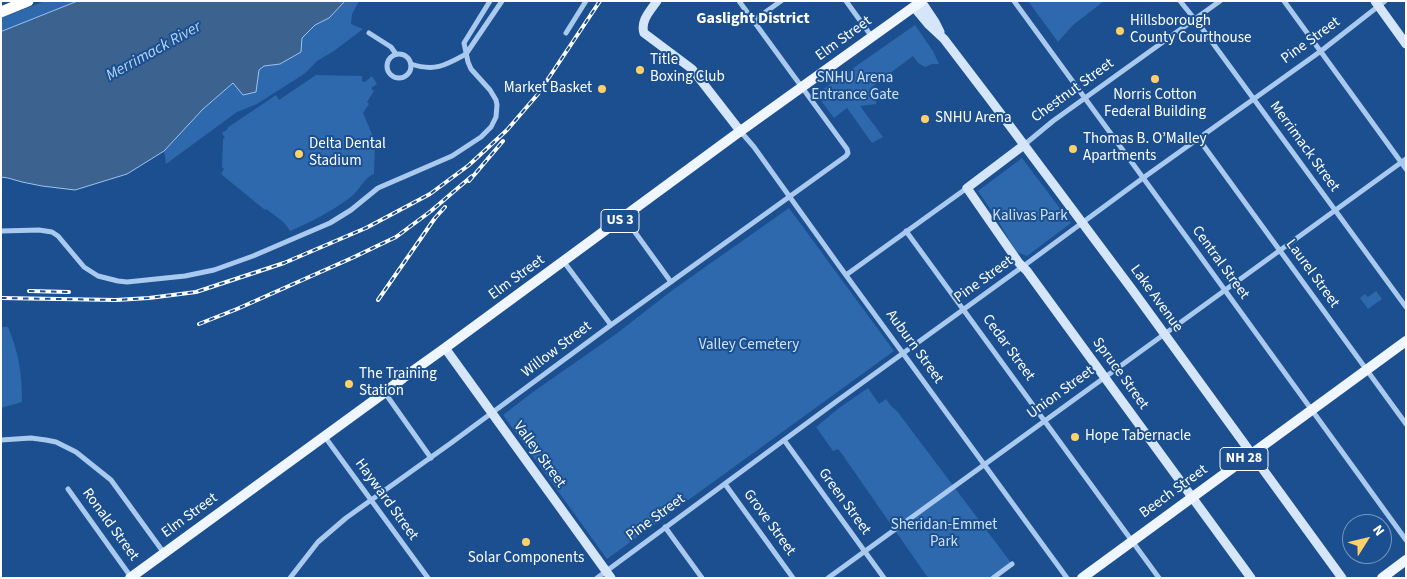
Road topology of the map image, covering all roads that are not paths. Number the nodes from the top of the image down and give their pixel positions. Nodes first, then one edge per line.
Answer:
1 (28, 1) edge
2 (490, 1) edge
3 (502, 1) edge
4 (586, 1) edge
5 (656, 1) edge
6 (739, 1) edge
7 (781, 1) edge
8 (846, 1) edge
9 (1014, 1) edge
10 (1180, 1) edge
11 (1220, 1) edge
12 (1284, 1) edge
13 (917, 2) edge
14 (1380, 3) edge
15 (1, 12) edge
16 (1194, 20) junction
17 (753, 21) junction
18 (566, 32) dead end
19 (369, 33) dead end
20 (872, 37) junction
21 (1406, 44) edge
22 (1321, 51) junction
23 (396, 54) junction
24 (466, 54) junction
25 (412, 64) junction
26 (802, 88) junction
27 (1085, 98) junction
28 (1253, 99) junction
29 (740, 132) junction
30 (1198, 138) junction
31 (1024, 145) junction
32 (1403, 161) edge
33 (1406, 169) edge
34 (1143, 178) junction
35 (967, 188) junction
36 (789, 196) junction
37 (1335, 210) junction
38 (624, 217) junction
39 (1082, 223) junction
40 (1, 231) edge
41 (906, 231) junction
42 (1280, 250) junction
43 (564, 262) junction
44 (1023, 267) junction
45 (846, 275) junction
46 (671, 282) junction
47 (1225, 290) junction
48 (1406, 307) edge
49 (964, 310) junction
50 (611, 325) junction
51 (1164, 334) junction
52 (1406, 341) edge
53 (445, 348) junction
54 (904, 354) junction
55 (1366, 370) junction
56 (1105, 377) junction
57 (384, 393) junction
58 (1311, 409) junction
59 (492, 413) junction
60 (1045, 420) junction
61 (1406, 424) edge
62 (325, 436) junction
63 (1, 440) edge
64 (784, 440) junction
65 (1252, 454) junction
66 (431, 458) junction
67 (984, 464) junction
68 (724, 484) junction
69 (68, 489) dead end
70 (1192, 497) junction
71 (371, 500) junction
72 (665, 527) junction
73 (1406, 540) edge
74 (1132, 541) junction
75 (864, 552) junction
76 (164, 553) junction
77 (1406, 560) edge
78 (1012, 564) dead end
79 (608, 574) edge
80 (131, 577) edge
81 (290, 578) edge
82 (428, 578) edge
83 (596, 578) edge
84 (702, 578) edge
85 (793, 578) edge
86 (828, 578) edge
87 (884, 578) edge
88 (993, 578) edge
89 (1067, 578) edge
90 (1082, 578) edge
91 (1159, 578) edge
92 (1251, 578) edge
93 (1342, 578) edge
94 (1382, 578) edge

1 - 15 highway
2 - 24 street
3 - 24 street
4 - 18 street
5 - 29 street
6 - 17 street
7 - 17 street
8 - 20 street
9 - 27 street, Central Street
10 - 16 street, Merrimack Street
11 - 16 street, Chestnut Street
12 - 22 street
13 - 20 main road, Elm Street / US 3
13 - 31 street, Lake Avenue
14 - 21 street
14 - 22 street, Pine Street
16 - 27 street, Chestnut Street
16 - 28 street, Merrimack Street
17 - 26 street
19 - 23 street
20 - 26 main road, Elm Street / US 3
22 - 28 street, Pine Street
22 - 32 street
23 - 25 street
23 - 25 street
24 - 25 street
24 - 40 street
26 - 29 main road, Elm Street / US 3
26 - 36 street, Willow Street
27 - 31 street, Chestnut Street
27 - 34 street, Central Street
28 - 30 street, Pine Street
28 - 37 street, Merrimack Street
29 - 36 street, Auburn Street
29 - 38 main road, Elm Street / US 3
30 - 34 street, Pine Street
30 - 42 street, Laurel Street
31 - 35 street, Chestnut Street
31 - 39 street, Lake Avenue
32 - 33 street
32 - 37 street, Union Street
34 - 39 street, Pine Street
34 - 47 street, Central Street
35 - 41 street, Chestnut Street
35 - 44 street, Spruce Street
36 - 45 street, Auburn Street
36 - 46 street, Willow Street
37 - 42 street, Union Street
37 - 48 street, Merrimack Street
38 - 43 main road, Elm Street / US 3
38 - 46 street
39 - 44 street, Pine Street
39 - 51 street, Lake Avenue
41 - 45 street, Chestnut Street
41 - 49 street, Cedar Street
42 - 47 street, Union Street
42 - 55 street, Laurel Street
43 - 50 street
43 - 53 main road, Elm Street / US 3
44 - 49 street, Pine Street
44 - 56 street, Spruce Street
45 - 54 street, Auburn Street
46 - 50 street, Willow Street
47 - 51 street, Union Street
47 - 58 street, Central Street
49 - 54 street, Pine Street
49 - 60 street, Cedar Street
50 - 59 street, Willow Street
51 - 56 street, Union Street
51 - 65 street, Lake Avenue
52 - 55 main road, Beech Street / NH 28
53 - 57 main road, Elm Street / US 3
53 - 59 street, Valley Street
54 - 64 street, Pine Street
54 - 67 street, Auburn Street
55 - 58 main road, Beech Street / NH 28
55 - 61 street, Laurel Street
56 - 60 street, Union Street
56 - 70 street, Spruce Street
57 - 62 main road, Elm Street / US 3
57 - 66 street
58 - 65 main road, Beech Street / NH 28
58 - 73 street, Central Street
59 - 66 street, Willow Street
59 - 79 street, Valley Street
60 - 67 street, Union Street
60 - 74 street, Cedar Street
62 - 71 street, Hayward Street
62 - 76 main road, Elm Street / US 3
63 - 76 street
64 - 68 street, Pine Street
64 - 75 street, Green Street
65 - 70 main road, Beech Street / NH 28
65 - 93 street, Lake Avenue
66 - 71 street, Willow Street
67 - 75 street, Union Street
67 - 89 street, Auburn Street
68 - 72 street, Pine Street
68 - 85 street, Grove Street
69 - 80 street, Ronald Street
70 - 74 main road, Beech Street / NH 28
70 - 92 street, Spruce Street
71 - 81 street, Willow Street
71 - 82 street, Hayward Street
72 - 79 street, Pine Street
72 - 84 street
74 - 90 main road, Beech Street / NH 28
74 - 91 street, Cedar Street
75 - 86 street, Union Street
75 - 87 street, Green Street
76 - 80 main road, Elm Street / US 3
77 - 94 main road
78 - 88 street
79 - 83 street, Pine Street

